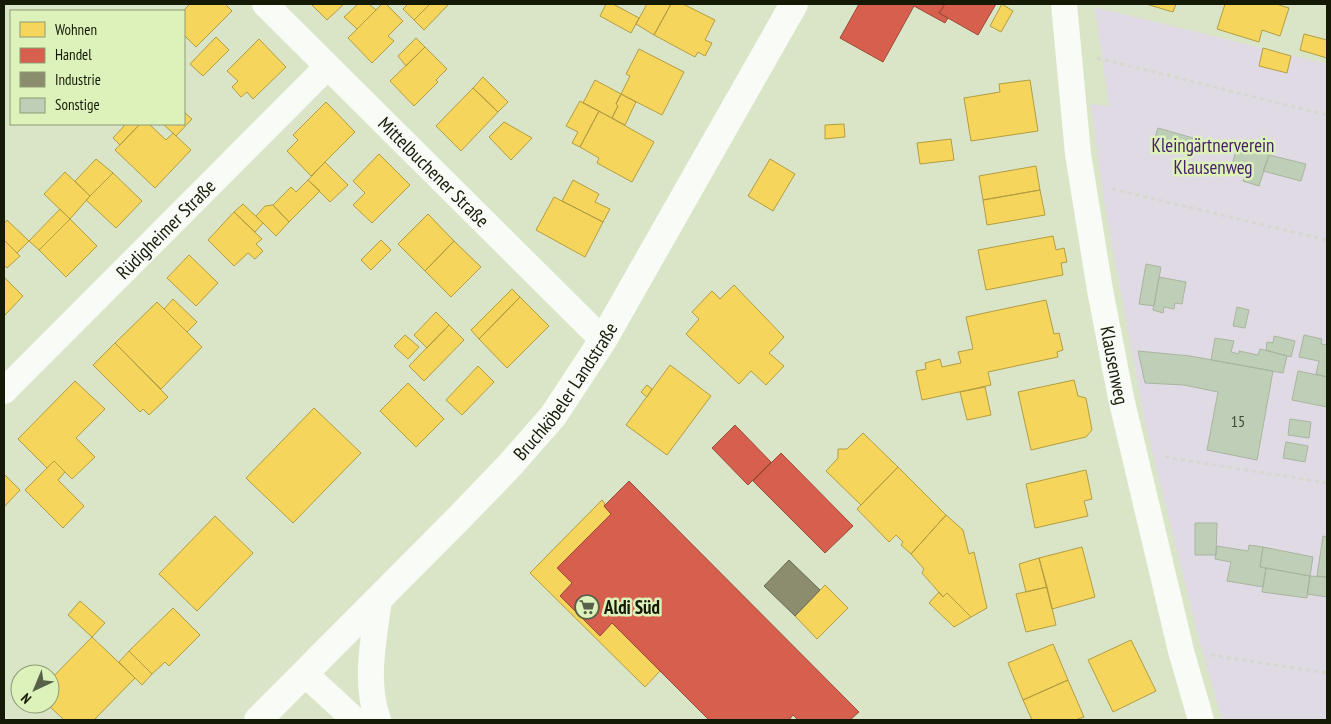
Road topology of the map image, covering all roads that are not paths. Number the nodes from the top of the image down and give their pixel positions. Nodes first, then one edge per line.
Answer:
1 (264, 4) edge
2 (794, 4) edge
3 (1064, 4) edge
4 (327, 67) junction
5 (603, 340) junction
6 (4, 391) edge
7 (379, 599) junction
8 (306, 674) junction
9 (258, 720) edge
10 (355, 720) edge
11 (378, 720) edge
12 (1201, 720) edge

1 - 4 street, Mittelbuchener Straße
2 - 5 main road, Bruchköbeler Landstraße
3 - 12 street, Klausenweg
4 - 5 street, Mittelbuchener Straße
4 - 6 street, Rüdigheimer Straße
5 - 7 main road, Bruchköbeler Landstraße
7 - 8 main road, Bruchköbeler Landstraße
7 - 11 street
8 - 9 main road, Bruchköbeler Landstraße
8 - 10 street

